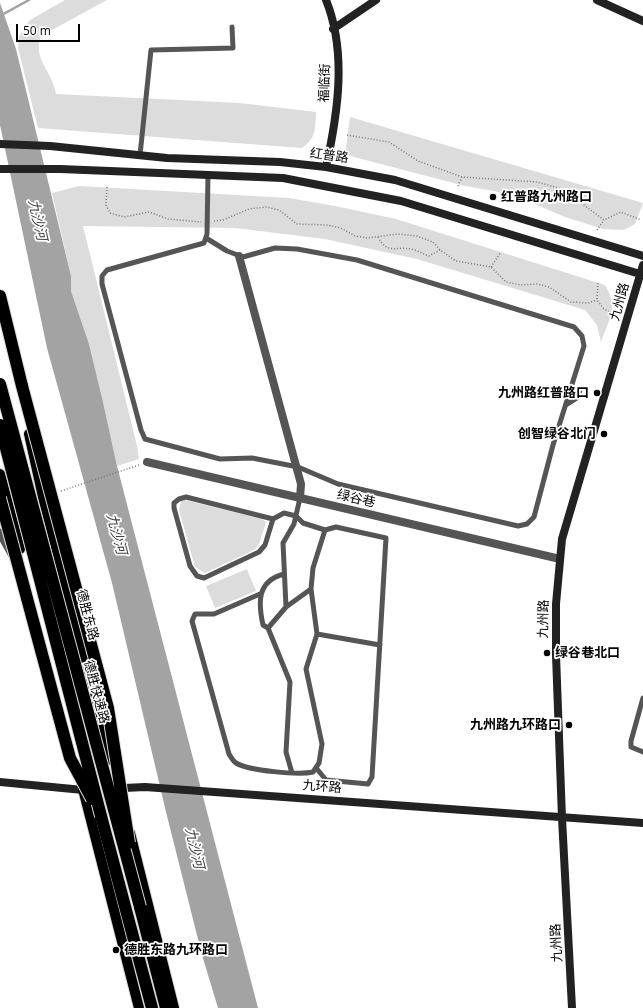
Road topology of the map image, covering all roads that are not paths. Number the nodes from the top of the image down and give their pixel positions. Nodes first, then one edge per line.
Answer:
1 (326, 0) edge
2 (376, 0) edge
3 (598, 0) edge
4 (643, 21) edge
5 (232, 27) dead end
6 (333, 29) junction
7 (0, 144) edge
8 (140, 155) junction
9 (326, 167) junction
10 (0, 169) edge
11 (208, 175) junction
12 (206, 238) junction
13 (239, 256) junction
14 (643, 256) edge
15 (643, 265) edge
16 (642, 275) edge
17 (0, 296) edge
18 (0, 384) edge
19 (580, 390) dead end
20 (566, 405) junction
21 (0, 425) edge
22 (147, 462) road end
23 (296, 466) junction
24 (0, 474) edge
25 (0, 498) edge
26 (300, 498) junction
27 (296, 516) junction
28 (273, 518) junction
29 (325, 530) junction
30 (0, 532) edge
31 (560, 559) junction
32 (284, 574) junction
33 (312, 589) junction
34 (31, 592) junction
35 (260, 594) junction
36 (286, 607) junction
37 (268, 628) junction
38 (317, 634) junction
39 (380, 645) junction
40 (643, 698) edge
41 (643, 752) edge
42 (316, 769) junction
43 (292, 773) junction
44 (0, 782) edge
45 (118, 787) junction
46 (84, 790) junction
47 (101, 816) junction
48 (562, 818) junction
49 (643, 824) edge
50 (140, 907) junction
51 (139, 1008) edge
52 (152, 1008) edge
53 (166, 1008) edge
54 (174, 1008) edge
55 (572, 1008) edge

1 - 6 street, 福临街
2 - 6 street
3 - 4 street
5 - 8 lane
6 - 9 street, 福临街
7 - 8 street, 红普路
8 - 9 street, 红普路
9 - 14 street, 红普路
10 - 11 street
11 - 12 lane
11 - 16 street
12 - 13 lane
12 - 23 lane
13 - 20 lane
13 - 23 street
15 - 16 street, 九州路
16 - 31 street, 九州路
17 - 45 main road, 德胜东路
17 - 50 highway, bridge
18 - 50 highway, 德胜快速路, bridge
19 - 20 lane
20 - 23 lane
21 - 47 highway, 德胜快速路, bridge
22 - 26 street, 绿谷巷
23 - 26 street
24 - 34 main road
25 - 47 highway, bridge
26 - 27 lane
26 - 31 street, 绿谷巷
27 - 28 lane
27 - 29 lane
27 - 32 lane
28 - 28 lane
29 - 33 lane
29 - 39 lane
30 - 34 lane
31 - 48 street, 九州路
32 - 35 lane
32 - 36 lane
33 - 36 lane
33 - 38 lane
34 - 46 main road
35 - 37 lane
35 - 43 lane
36 - 37 lane
37 - 43 lane
38 - 39 lane
38 - 42 lane
39 - 42 lane
40 - 41 lane
42 - 43 lane
44 - 46 street, 九环路
45 - 46 street, 九环路
45 - 48 street, 九环路
45 - 54 main road, 德胜东路
46 - 51 main road
47 - 52 highway, 德胜快速路
48 - 49 street, 九环路
48 - 55 street, 九州路
50 - 53 highway, 德胜快速路

